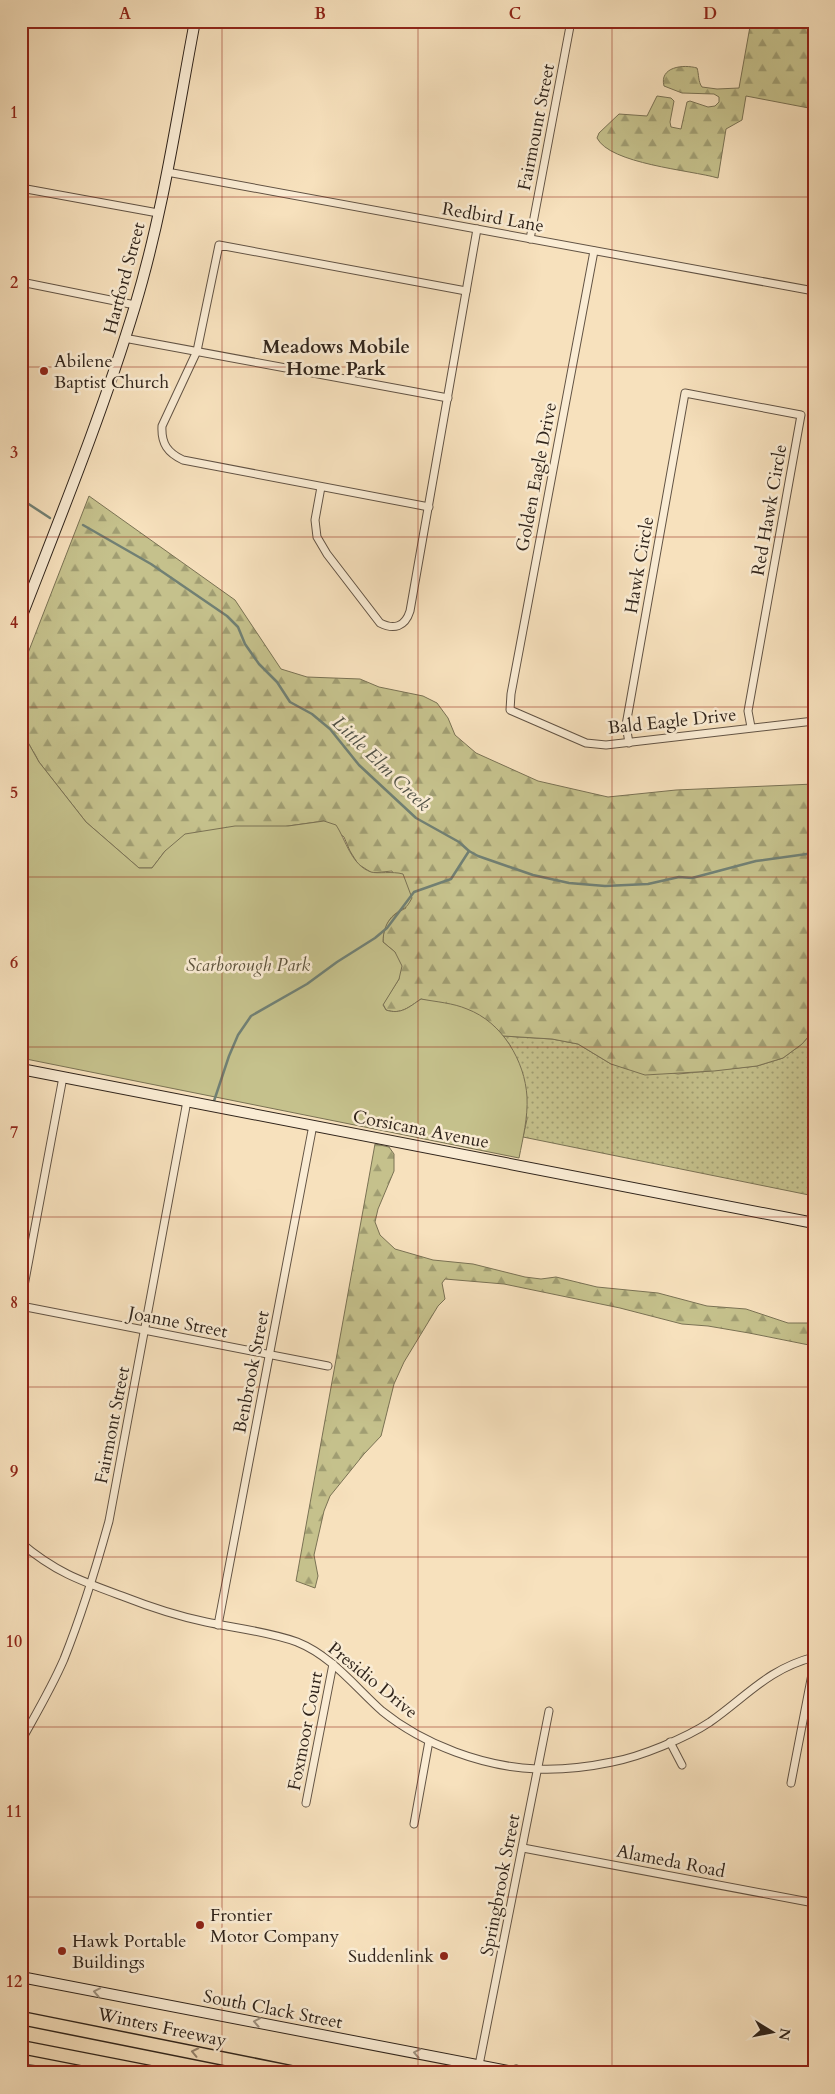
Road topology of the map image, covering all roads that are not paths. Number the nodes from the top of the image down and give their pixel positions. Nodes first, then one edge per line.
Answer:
1 (195, 21) edge
2 (571, 21) edge
3 (167, 172) junction
4 (21, 188) edge
5 (158, 213) junction
6 (477, 229) junction
7 (530, 238) junction
8 (594, 251) junction
9 (21, 282) edge
10 (466, 291) junction
11 (814, 291) edge
12 (135, 305) junction
13 (124, 338) junction
14 (197, 351) junction
15 (685, 393) joint
16 (448, 398) junction
17 (322, 487) junction
18 (428, 507) junction
19 (21, 618) edge
20 (510, 710) joint
21 (814, 721) edge
22 (751, 728) junction
23 (629, 743) junction
24 (21, 1069) edge
25 (63, 1077) junction
26 (187, 1101) junction
27 (312, 1125) junction
28 (814, 1223) edge
29 (21, 1302) edge
30 (21, 1306) edge
31 (145, 1330) junction
32 (269, 1355) junction
33 (328, 1366) dead end
34 (21, 1543) edge
35 (91, 1585) junction
36 (218, 1625) junction
37 (814, 1657) edge
38 (333, 1664) junction
39 (549, 1711) dead end
40 (21, 1740) edge
41 (429, 1741) junction
42 (670, 1742) junction
43 (682, 1765) dead end
44 (537, 1769) junction
45 (791, 1784) dead end
46 (306, 1803) dead end
47 (414, 1824) dead end
48 (523, 1848) junction
49 (814, 1903) edge
50 (21, 1977) edge
51 (21, 2018) edge
52 (21, 2047) edge
53 (479, 2065) junction
54 (21, 2071) edge
55 (39, 2073) edge
56 (154, 2073) edge
57 (294, 2073) edge
58 (518, 2073) edge

1 - 3 street, Hartford Street
2 - 7 street, Fairmount Street
3 - 5 street, Hartford Street
3 - 6 street, Redbird Lane
4 - 5 street
5 - 12 street, Hartford Street
6 - 7 street, Redbird Lane
6 - 10 street
7 - 8 street, Redbird Lane
8 - 11 street, Redbird Lane
8 - 20 street, Golden Eagle Drive
9 - 12 street
10 - 14 street
10 - 16 street
12 - 13 street, Hartford Street
13 - 14 street
13 - 19 street, Hartford Street
14 - 16 street
14 - 17 street
15 - 22 street, Red Hawk Circle
15 - 23 street, Hawk Circle
16 - 18 street
17 - 18 street
17 - 18 street
20 - 23 street, Bald Eagle Drive
21 - 22 street, Bald Eagle Drive
22 - 23 street, Bald Eagle Drive
24 - 25 street, Corsicana Avenue
25 - 26 street, Corsicana Avenue
25 - 29 street
26 - 27 street, Corsicana Avenue
26 - 31 street, Fairmont Street
27 - 28 street, Corsicana Avenue
27 - 32 street, Benbrook Street
30 - 31 street, Joanne Street
31 - 32 street, Joanne Street
31 - 35 street, Fairmont Street
32 - 33 street, Joanne Street
32 - 36 street, Benbrook Street
34 - 35 street, Presidio Drive
35 - 36 street, Presidio Drive
35 - 40 street, Fairmont Street
36 - 38 street, Presidio Drive
37 - 42 street, Presidio Drive
37 - 45 street
38 - 41 street, Presidio Drive
38 - 46 street, Foxmoor Court
39 - 44 street, Springbrook Street
41 - 44 street, Presidio Drive
41 - 47 street
42 - 43 street
42 - 44 street, Presidio Drive
44 - 48 street, Springbrook Street
48 - 49 street, Alameda Road
48 - 53 street, Springbrook Street
53 -> 50 street, South Clack Street
57 -> 51 highway, Winters Freeway
52 - 56 highway
53 - 58 street, South Clack Street
54 - 55 highway

